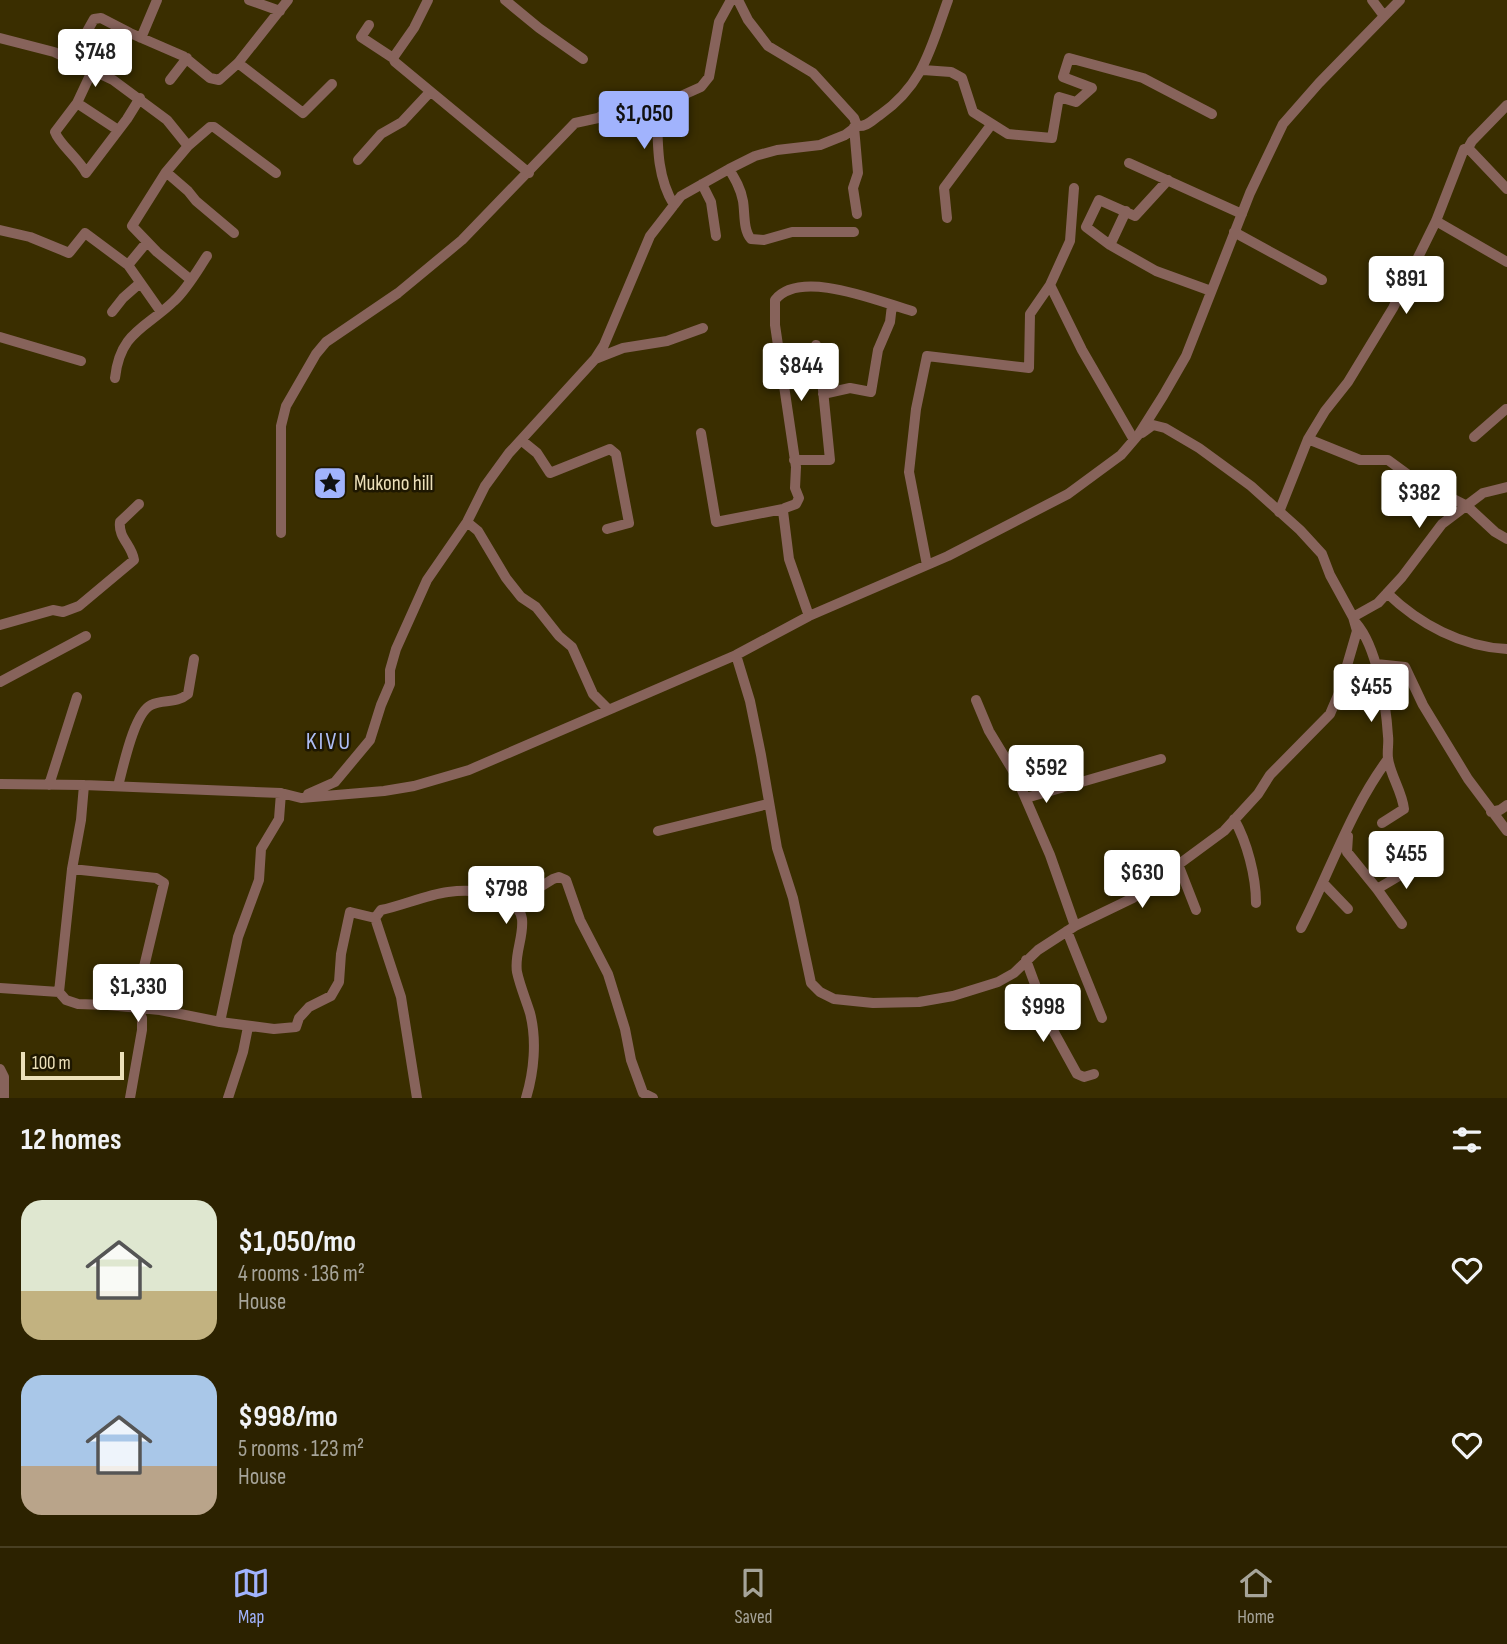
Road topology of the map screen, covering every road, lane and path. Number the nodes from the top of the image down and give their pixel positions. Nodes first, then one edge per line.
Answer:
1 (157, 0) edge
2 (248, 0) edge
3 (288, 0) edge
4 (428, 0) edge
5 (505, 0) edge
6 (732, 0) edge
7 (738, 0) edge
8 (948, 0) edge
9 (1372, 0) edge
10 (1400, 0) edge
11 (280, 11) junction
12 (1384, 16) junction
13 (369, 25) dead end
14 (0, 38) edge
15 (141, 38) junction
16 (187, 58) junction
17 (393, 58) junction
18 (583, 59) dead end
19 (71, 61) junction
20 (238, 63) junction
21 (923, 70) junction
22 (92, 71) junction
23 (170, 80) dead end
24 (332, 83) dead end
25 (430, 92) junction
26 (140, 98) junction
27 (659, 102) junction
28 (77, 103) junction
29 (1507, 105) edge
30 (1212, 114) dead end
31 (991, 125) junction
32 (856, 127) junction
33 (118, 130) junction
34 (188, 146) junction
35 (1468, 148) junction
36 (358, 160) dead end
37 (1129, 163) dead end
38 (729, 169) junction
39 (166, 172) junction
40 (276, 173) dead end
41 (529, 173) junction
42 (1168, 180) junction
43 (702, 184) junction
44 (1074, 188) dead end
45 (1507, 189) edge
46 (674, 205) junction
47 (1126, 211) junction
48 (857, 214) dead end
49 (1242, 214) junction
50 (947, 218) dead end
51 (1436, 221) junction
52 (0, 230) edge
53 (854, 232) dead end
54 (1234, 232) junction
55 (234, 233) dead end
56 (716, 236) dead end
57 (147, 242) junction
58 (1110, 245) junction
59 (207, 256) dead end
60 (1507, 262) edge
61 (128, 265) junction
62 (191, 280) junction
63 (1322, 280) dead end
64 (140, 283) junction
65 (1050, 285) junction
66 (1211, 291) junction
67 (892, 305) junction
68 (912, 311) dead end
69 (112, 312) dead end
70 (161, 312) junction
71 (703, 328) dead end
72 (0, 337) edge
73 (816, 345) dead end
74 (595, 359) junction
75 (81, 361) dead end
76 (115, 377) dead end
77 (823, 394) junction
78 (1507, 410) edge
79 (701, 433) dead end
80 (1474, 437) dead end
81 (1137, 438) junction
82 (1308, 439) junction
83 (521, 440) junction
84 (794, 460) junction
85 (1507, 487) edge
86 (139, 504) dead end
87 (1467, 506) junction
88 (783, 509) junction
89 (1279, 512) junction
90 (467, 522) junction
91 (607, 529) dead end
92 (281, 533) dead end
93 (1507, 539) edge
94 (927, 565) junction
95 (1387, 593) junction
96 (809, 616) junction
97 (1354, 620) junction
98 (0, 625) edge
99 (86, 636) dead end
100 (1507, 649) edge
101 (736, 655) junction
102 (194, 659) dead end
103 (1376, 664) junction
104 (0, 682) edge
105 (77, 697) dead end
106 (976, 700) dead end
107 (608, 709) junction
108 (1161, 758) dead end
109 (1388, 759) junction
110 (0, 784) edge
111 (49, 785) junction
112 (84, 785) junction
113 (118, 786) junction
114 (281, 793) junction
115 (301, 797) junction
116 (1026, 798) junction
117 (768, 804) junction
118 (1507, 806) edge
119 (1491, 812) junction
120 (1234, 819) junction
121 (1382, 823) dead end
122 (1348, 828) junction
123 (658, 831) dead end
124 (1507, 831) edge
125 (1347, 852) junction
126 (1336, 855) junction
127 (1178, 864) junction
128 (1419, 864) dead end
129 (72, 869) junction
130 (1324, 884) junction
131 (1377, 889) junction
132 (514, 903) junction
133 (1256, 903) dead end
134 (1348, 909) dead end
135 (1196, 910) dead end
136 (375, 918) junction
137 (1402, 924) dead end
138 (1301, 928) dead end
139 (1071, 929) junction
140 (1026, 960) junction
141 (0, 988) edge
142 (59, 992) junction
143 (137, 1008) junction
144 (1102, 1018) dead end
145 (220, 1022) junction
146 (248, 1027) junction
147 (0, 1069) edge
148 (1094, 1074) dead end
149 (4, 1098) edge
150 (131, 1098) edge
151 (228, 1098) edge
152 (417, 1098) edge
153 (526, 1098) edge
154 (653, 1098) edge

1 - 15 street
2 - 11 street
3 - 11 street
4 - 17 street
5 - 18 street
6 - 27 street
7 - 32 street
8 - 21 street
9 - 12 street
10 - 12 street
11 - 20 street
12 - 49 street
13 - 17 street
14 - 19 street
15 - 16 street
15 - 19 street
16 - 20 street
16 - 23 street
17 - 25 street
19 - 22 street
20 - 24 street
21 - 31 street
21 - 32 street
22 - 26 street
22 - 28 street
25 - 36 street
25 - 41 street
26 - 33 street
26 - 34 street
27 - 41 street
27 - 46 street
28 - 33 street
28 - 33 street
29 - 35 street
30 - 31 street
31 - 50 street
32 - 38 street
32 - 48 street
34 - 39 street
34 - 40 street
35 - 45 street
35 - 51 street
37 - 42 street
38 - 43 street
38 - 53 street
39 - 55 street
39 - 57 street
41 - 92 street
42 - 47 street
42 - 49 street
43 - 46 street
43 - 56 street
44 - 65 street
46 - 74 street
47 - 58 street
47 - 58 street
49 - 54 street
51 - 60 street
51 - 82 street
52 - 61 street
54 - 63 street
54 - 66 street
57 - 61 street
57 - 62 street
58 - 66 street
59 - 62 street
61 - 64 street
62 - 70 street
64 - 69 street
64 - 70 street
65 - 81 street
65 - 94 street
66 - 81 street
67 - 68 street
67 - 77 street
67 - 84 street
70 - 76 street
71 - 74 street
72 - 75 street
73 - 77 street
74 - 83 street
77 - 84 street
78 - 80 street
79 - 88 street
81 - 89 street
81 - 94 street
82 - 87 street
82 - 89 street
83 - 90 street
83 - 91 street
84 - 88 street
85 - 87 street
86 - 98 street
87 - 93 street
87 - 95 street
88 - 96 street
89 - 97 street
90 - 107 street
90 - 115 street
94 - 96 street
95 - 97 street
95 - 100 street
96 - 101 street
97 - 103 street
97 - 120 street
99 - 104 street
101 - 107 street
101 - 117 street
102 - 113 street
103 - 109 street
103 - 119 street
105 - 111 street
106 - 116 street
107 - 115 street
108 - 116 street
109 - 121 street
109 - 122 street
110 - 111 street
111 - 112 street
112 - 113 street
112 - 129 street
113 - 114 street
114 - 115 street
114 - 145 street
116 - 139 street
117 - 123 street
117 - 140 street
118 - 119 street
119 - 124 street
120 - 127 street
120 - 133 street
122 - 125 street
122 - 126 street
125 - 126 street
125 - 131 street
126 - 130 street
127 - 135 street
127 - 139 street
128 - 131 street
129 - 142 street
129 - 143 street
130 - 134 street
130 - 138 street
131 - 137 street
132 - 136 street
132 - 153 street
132 - 154 street
136 - 146 street
136 - 152 street
139 - 140 street
139 - 144 street
140 - 148 street
141 - 142 street
142 - 143 street
143 - 145 street
143 - 150 street
145 - 146 street
146 - 151 street
147 - 149 street

